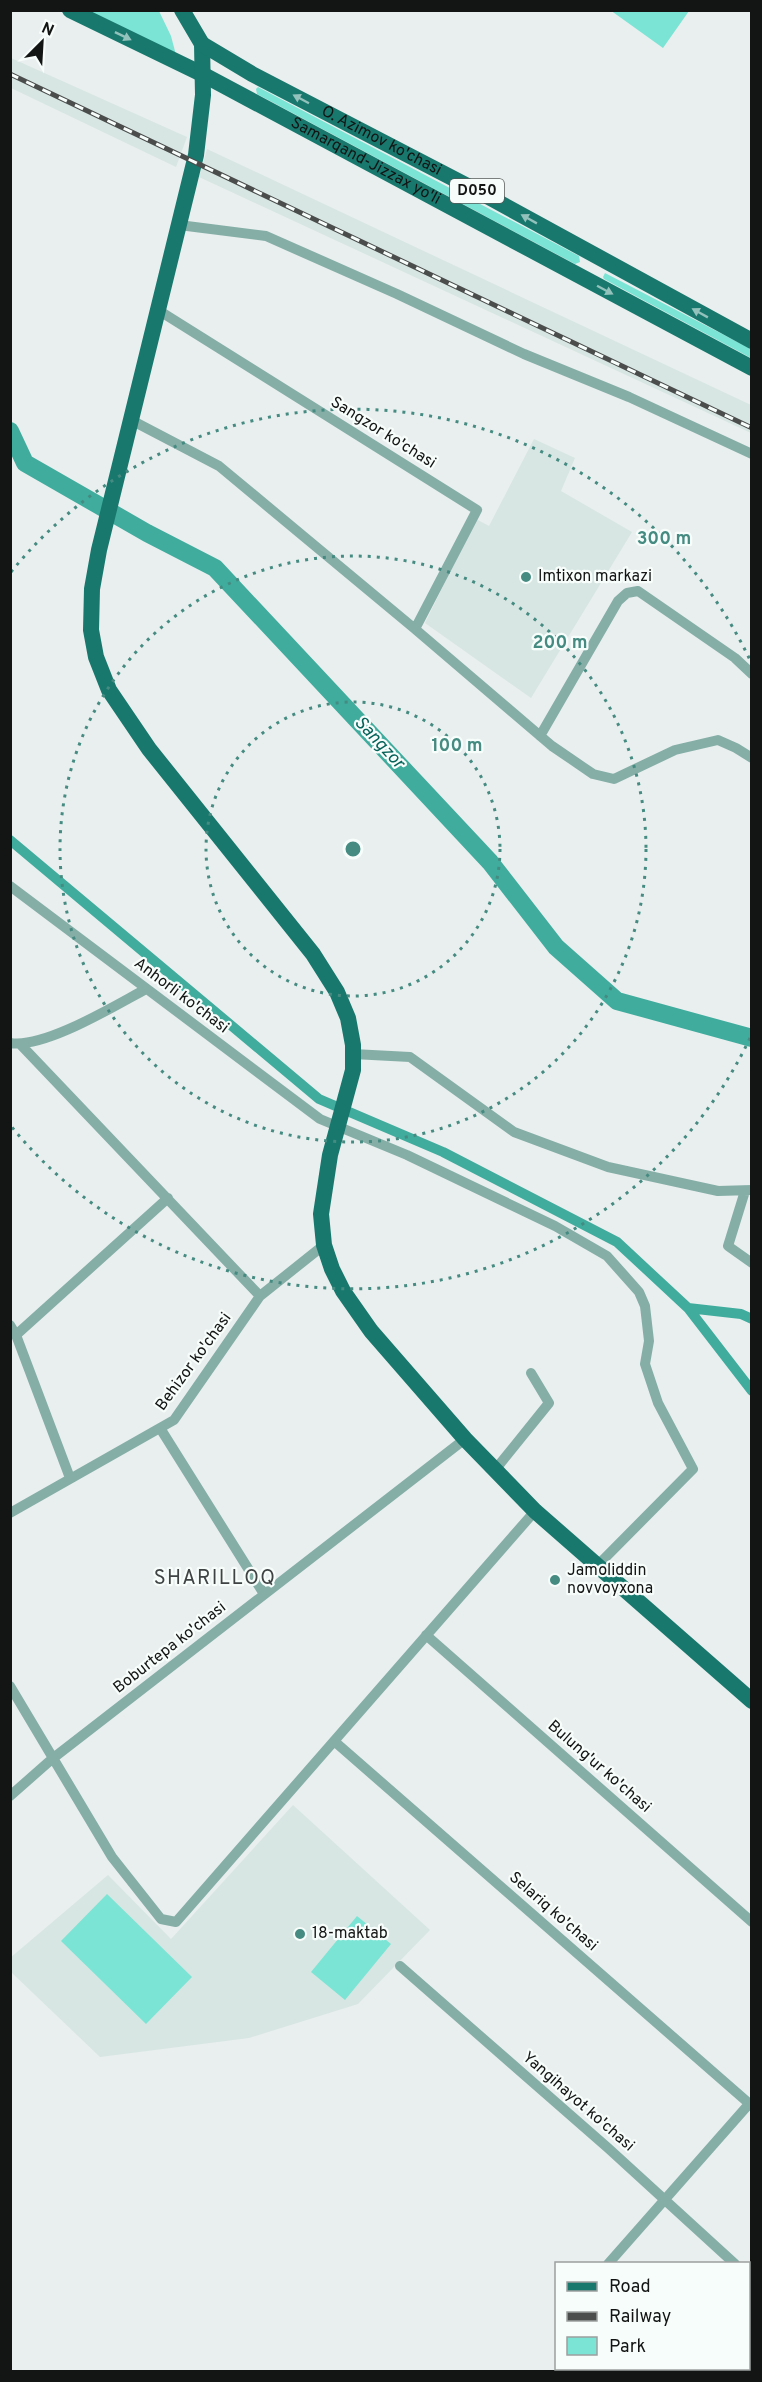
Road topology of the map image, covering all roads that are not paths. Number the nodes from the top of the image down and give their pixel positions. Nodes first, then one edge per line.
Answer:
1 (70, 10) edge
2 (182, 10) edge
3 (202, 44) junction
4 (202, 74) junction
5 (179, 225) junction
6 (585, 250) junction
7 (573, 273) junction
8 (158, 310) junction
9 (752, 340) edge
10 (752, 368) edge
11 (131, 420) junction
12 (752, 454) edge
13 (416, 629) junction
14 (752, 674) edge
15 (540, 736) junction
16 (752, 758) edge
17 (10, 886) edge
18 (146, 989) junction
19 (16, 1044) edge
20 (353, 1054) junction
21 (336, 1126) junction
22 (748, 1190) edge
23 (168, 1198) junction
24 (324, 1245) junction
25 (752, 1263) edge
26 (260, 1296) junction
27 (10, 1325) edge
28 (16, 1335) junction
29 (531, 1373) dead end
30 (160, 1428) junction
31 (465, 1438) junction
32 (495, 1470) junction
33 (70, 1478) junction
34 (535, 1511) junction
35 (10, 1513) edge
36 (597, 1566) junction
37 (264, 1594) junction
38 (426, 1635) junction
39 (10, 1686) edge
40 (752, 1701) edge
41 (334, 1741) junction
42 (52, 1759) junction
43 (10, 1796) edge
44 (752, 1922) edge
45 (400, 1966) dead end
46 (750, 2105) edge
47 (665, 2200) junction
48 (610, 2262) edge
49 (733, 2262) edge

1 -> 4 main road, Samarqand-Jizzax yo'li / D050
2 - 3 main road, D050
3 - 4 main road
6 -> 3 main road, O. Azimov ko'chasi / D050
4 - 5 main road
4 - 7 main road, Samarqand-Jizzax yo'li / D050
5 - 8 main road
5 - 12 street
6 - 7 main road
9 -> 6 main road, O. Azimov ko'chasi / D050
7 -> 10 main road, Samarqand-Jizzax yo'li / D050
8 - 11 main road
8 - 13 street, Sangzor ko'chasi
11 - 13 street
11 - 20 main road
13 - 15 street
14 - 15 street
15 - 16 street
17 - 18 street, Anhorli ko'chasi
18 - 19 street
18 - 21 street, Anhorli ko'chasi
19 - 23 street
20 - 21 main road
20 - 22 street
21 - 24 main road
21 - 36 street, Anhorli ko'chasi
22 - 25 street
23 - 26 street
23 - 28 street
24 - 26 street, Behizor ko'chasi
24 - 31 main road
26 - 30 street, Behizor ko'chasi
27 - 28 street
28 - 33 street
29 - 32 street
30 - 33 street, Behizor ko'chasi
30 - 37 street
31 - 32 main road
31 - 37 street, Boburtepa ko'chasi
32 - 34 main road
33 - 35 street, Behizor ko'chasi
34 - 36 main road
34 - 38 street
36 - 40 main road
37 - 42 street, Boburtepa ko'chasi
38 - 41 street
38 - 44 street, Bulung'ur ko'chasi
39 - 42 street
41 - 42 street
41 - 46 street, Selariq ko'chasi
42 - 43 street, Boburtepa ko'chasi
45 - 47 street, Yangihayot ko'chasi
46 - 47 street
47 - 48 street
47 - 49 street, Yangihayot ko'chasi

